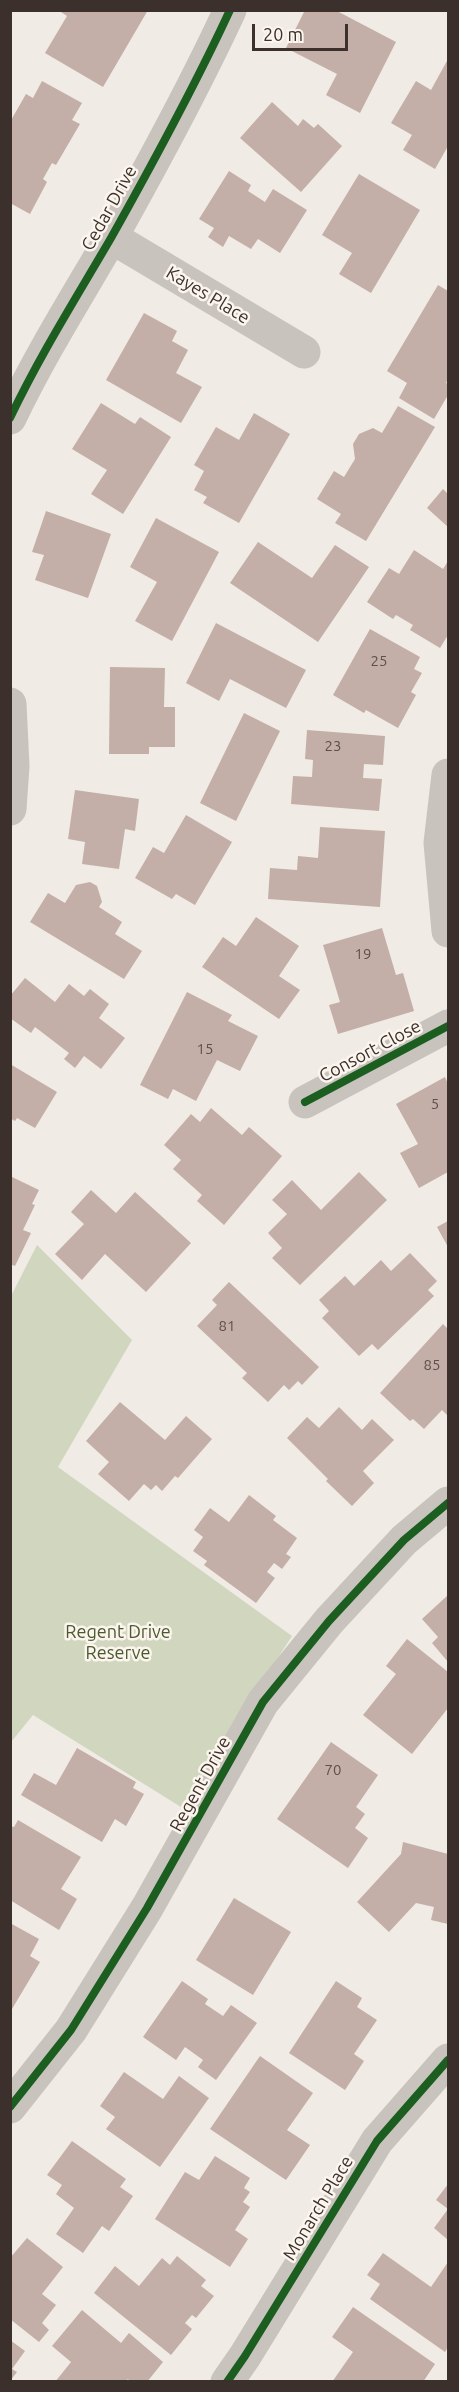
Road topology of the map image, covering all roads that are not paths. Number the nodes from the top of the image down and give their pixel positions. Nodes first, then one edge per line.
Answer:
1 (230, 10) edge
2 (111, 237) junction
3 (304, 352) dead end
4 (10, 418) edge
5 (10, 704) edge
6 (448, 775) edge
7 (10, 809) edge
8 (448, 931) edge
9 (448, 1026) edge
10 (305, 1102) dead end
11 (448, 1503) edge
12 (448, 2060) edge
13 (10, 2107) edge
14 (227, 2382) edge

1 - 2 street, Cedar Drive
2 - 3 street, Kayes Place
2 - 4 street, Cedar Drive
5 - 7 street
6 - 8 street
9 - 10 street, Consort Close
11 - 13 street, Regent Drive
12 - 14 street, Monarch Place

